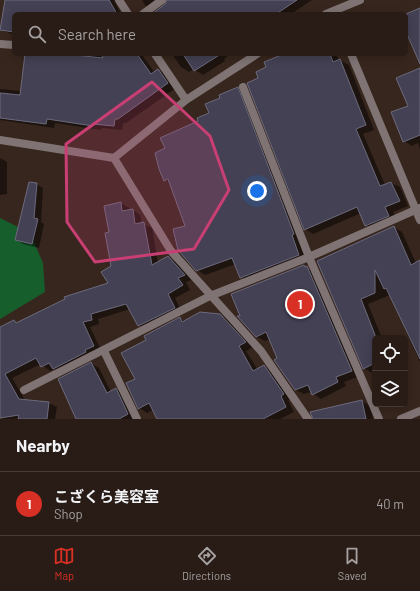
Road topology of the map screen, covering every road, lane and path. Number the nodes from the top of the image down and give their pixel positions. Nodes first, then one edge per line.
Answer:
1 (119, 0) edge
2 (162, 0) edge
3 (360, 0) edge
4 (127, 12) edge
5 (146, 12) edge
6 (331, 12) edge
7 (0, 44) edge
8 (12, 45) edge
9 (156, 56) edge
10 (254, 56) edge
11 (352, 56) edge
12 (243, 87) dead end
13 (186, 100) junction
14 (0, 140) edge
15 (114, 158) junction
16 (418, 209) edge
17 (420, 220) edge
18 (309, 256) junction
19 (210, 296) junction
20 (104, 351) junction
21 (24, 390) dead end
22 (420, 411) edge
23 (137, 419) edge
24 (308, 419) edge
25 (379, 419) edge
26 (401, 419) edge

1 - 4 street
2 - 5 street
3 - 6 street
7 - 8 street
9 - 13 street
10 - 13 street
11 - 16 street
12 - 18 street
13 - 15 street
14 - 15 street
15 - 19 street
16 - 17 street
16 - 18 street
18 - 19 street
18 - 25 street
19 - 20 street
19 - 24 street
20 - 21 street
20 - 23 street
22 - 26 street

